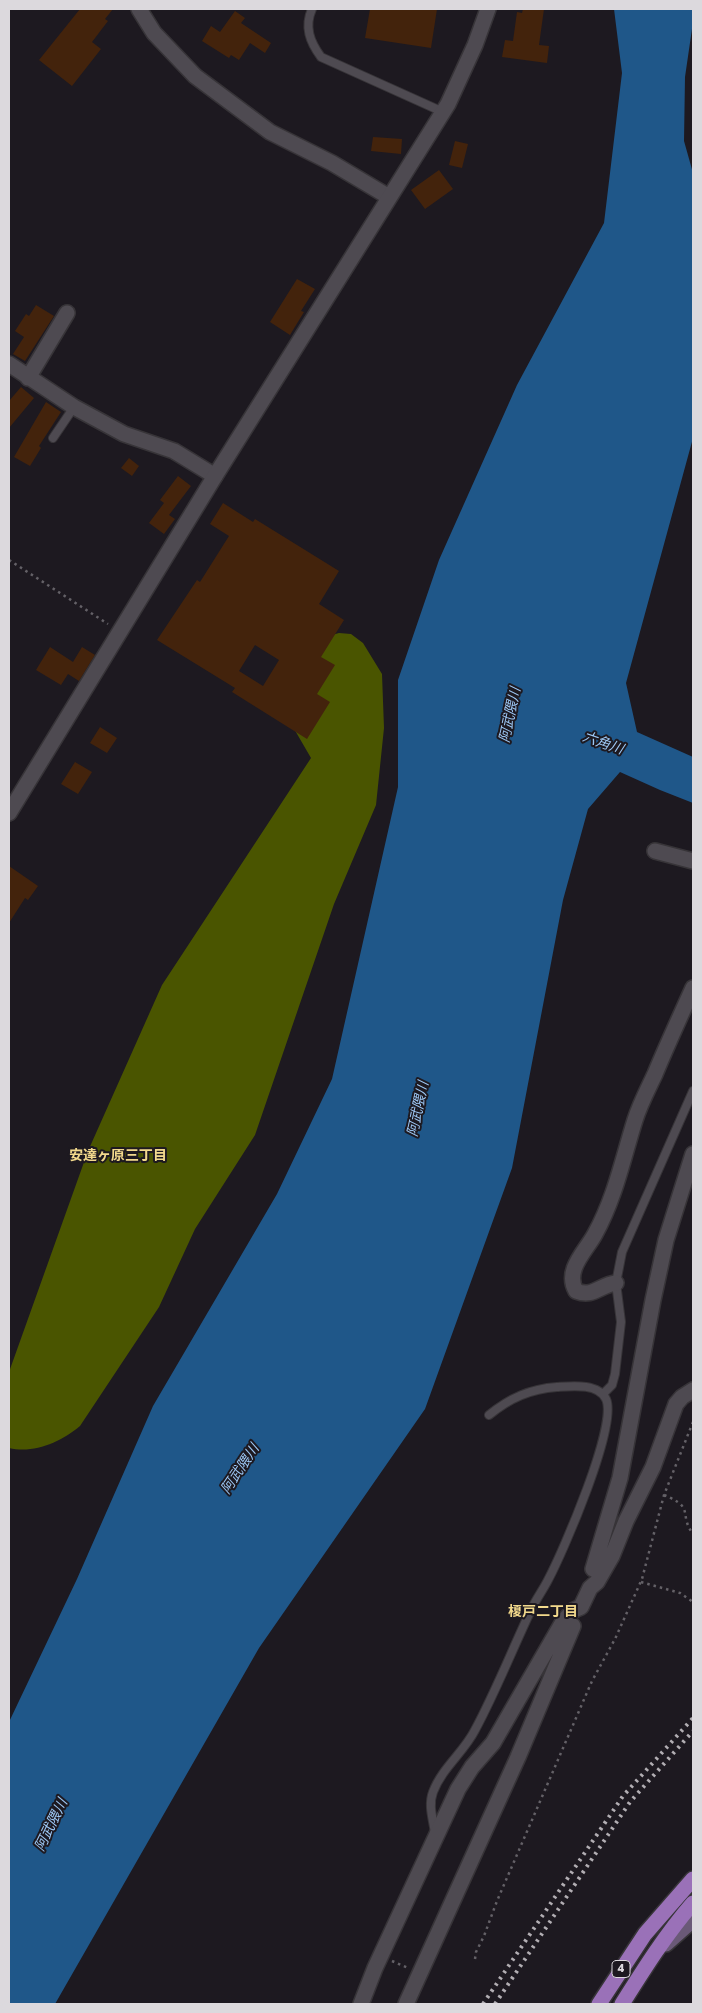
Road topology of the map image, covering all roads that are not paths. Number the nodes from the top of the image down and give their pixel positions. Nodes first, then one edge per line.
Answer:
1 (139, 9) edge
2 (312, 9) edge
3 (488, 9) edge
4 (443, 112) junction
5 (389, 197) junction
6 (67, 313) dead end
7 (9, 364) edge
8 (28, 378) junction
9 (74, 406) junction
10 (53, 438) dead end
11 (215, 476) junction
12 (9, 813) edge
13 (655, 851) dead end
14 (693, 861) edge
15 (693, 988) edge
16 (693, 1091) edge
17 (693, 1154) edge
18 (616, 1282) junction
19 (693, 1390) edge
20 (603, 1394) junction
21 (489, 1415) dead end
22 (593, 1569) joint
23 (590, 1588) junction
24 (581, 1607) junction
25 (573, 1626) joint
26 (436, 1837) junction
27 (693, 1878) edge
28 (693, 1903) edge
29 (693, 1920) edge
30 (648, 1962) junction
31 (361, 2004) edge
32 (406, 2004) edge
33 (599, 2004) edge
34 (622, 2004) edge

1 - 5 street
2 - 4 lane
3 - 4 street
4 - 5 street
5 - 11 street
6 - 8 street
7 - 8 street
8 - 9 street
9 - 10 lane
9 - 11 street
11 - 12 street
13 - 14 street
15 - 18 street
16 - 18 lane
17 - 22 street
18 - 20 lane
19 - 23 street
20 - 21 lane
20 - 26 lane
22 - 23 lane
23 - 24 street
24 - 25 lane
24 - 26 street
25 - 32 street
26 - 31 street
27 - 33 highway, 4
28 - 30 highway, 4
29 - 30 main road
30 - 34 highway, 4

